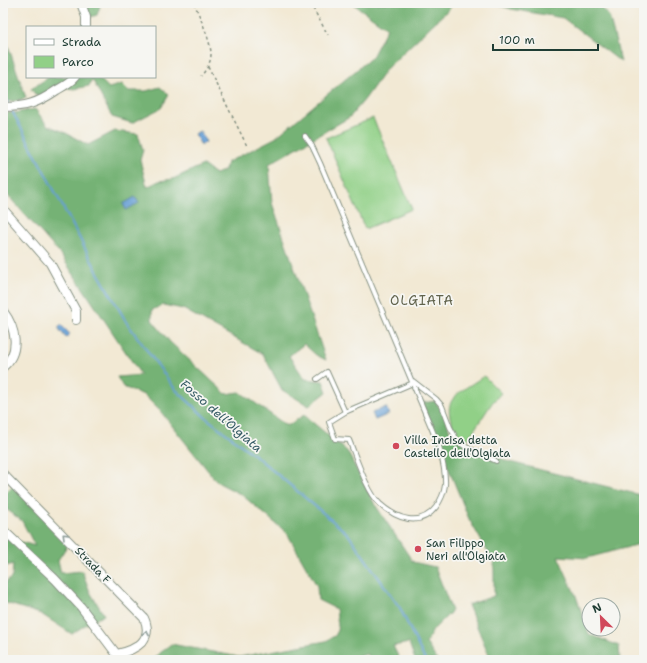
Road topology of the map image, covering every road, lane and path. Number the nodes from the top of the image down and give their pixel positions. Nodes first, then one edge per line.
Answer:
1 (81, 3) edge
2 (194, 3) edge
3 (310, 3) edge
4 (86, 26) edge
5 (328, 35) dead end
6 (208, 68) junction
7 (201, 76) dead end
8 (74, 78) edge
9 (3, 108) edge
10 (305, 136) dead end
11 (247, 146) dead end
12 (3, 209) edge
13 (3, 311) edge
14 (76, 320) dead end
15 (3, 367) edge
16 (410, 377) junction
17 (317, 379) dead end
18 (413, 383) junction
19 (346, 412) junction
20 (496, 461) dead end
21 (3, 474) edge
22 (3, 530) edge
23 (119, 657) edge

1 - 4 street
2 - 6 path
3 - 5 path
6 - 7 path
6 - 11 path
8 - 9 street
10 - 16 lane
12 - 14 street
13 - 15 street
16 - 18 lane
16 - 20 lane
17 - 19 lane
18 - 19 lane
18 - 19 lane
23 -> 21 street, Strada F
22 - 23 street, Strada F

